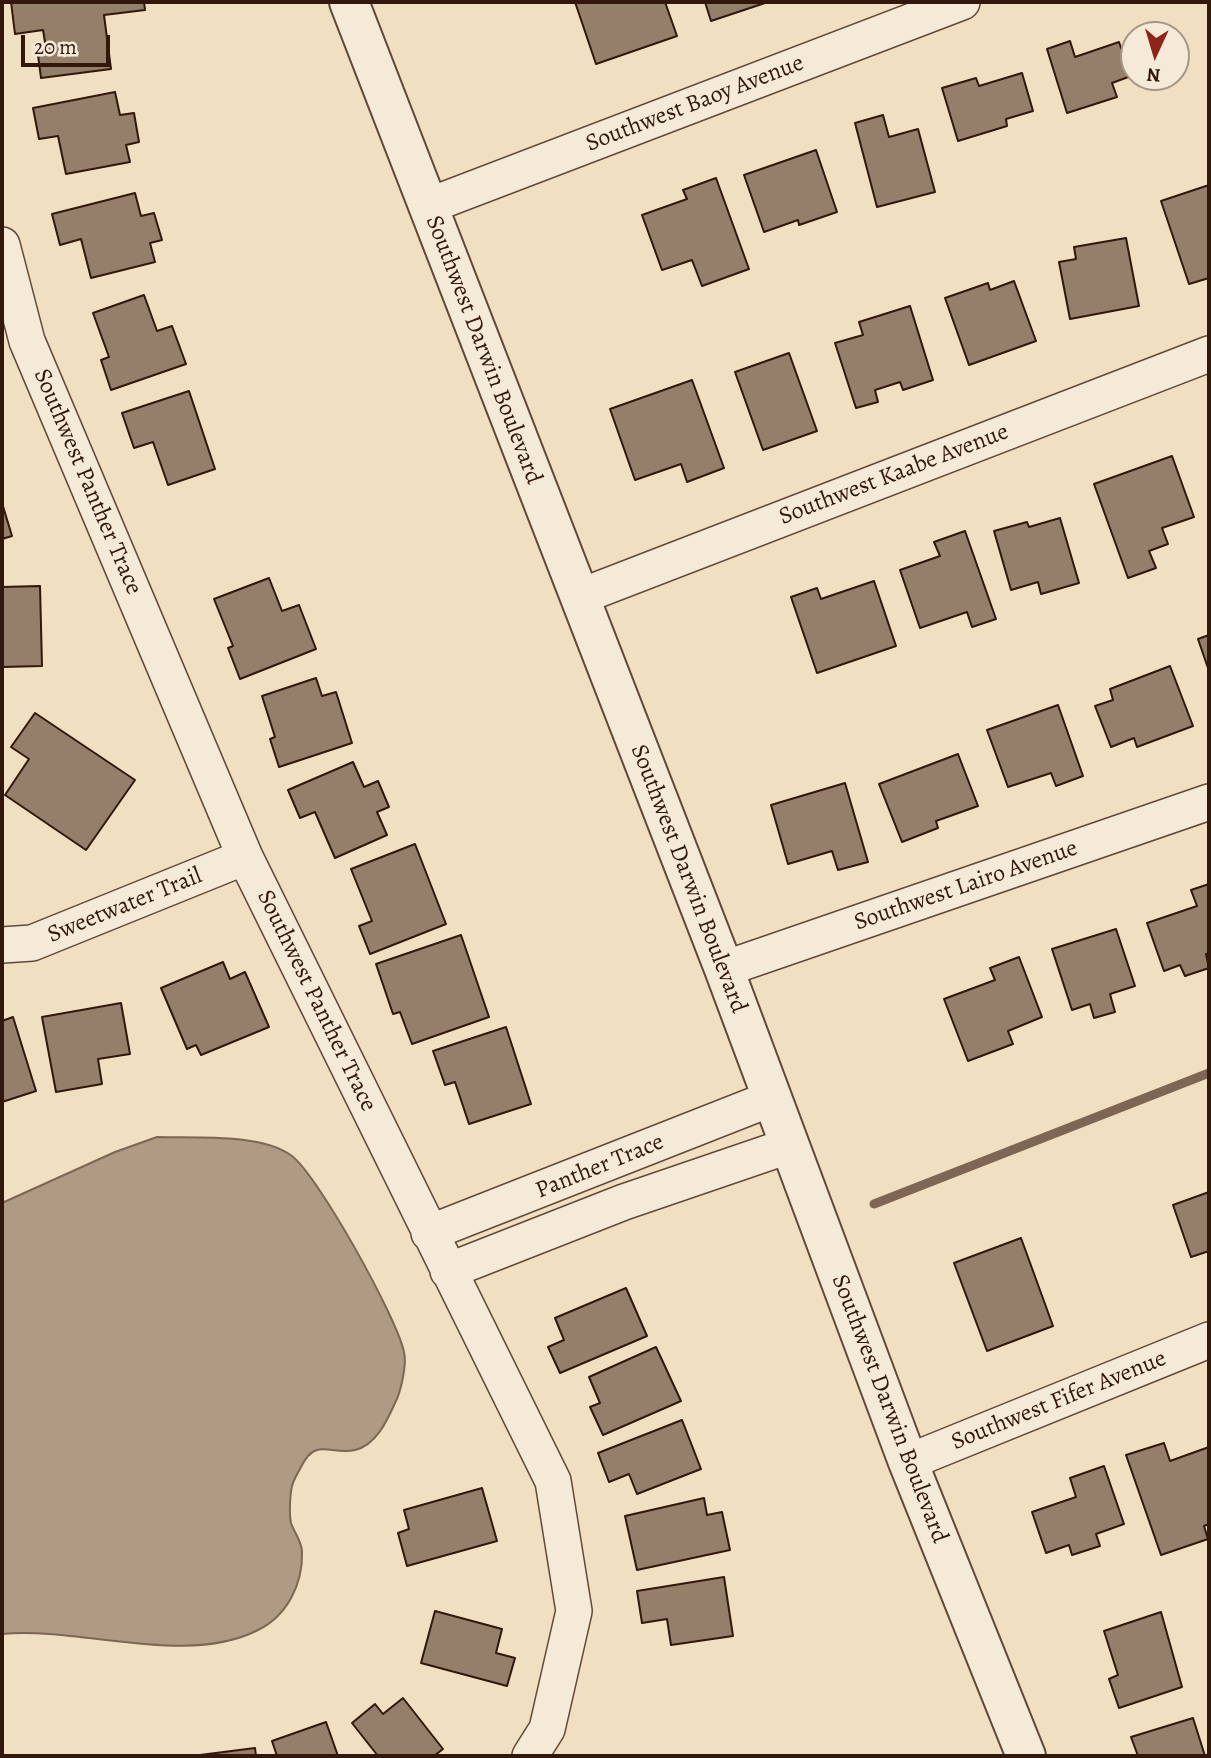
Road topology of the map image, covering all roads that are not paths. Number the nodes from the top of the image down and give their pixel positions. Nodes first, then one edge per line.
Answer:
1 (349, 2) edge
2 (962, 2) edge
3 (428, 206) junction
4 (2, 244) edge
5 (1209, 354) edge
6 (579, 597) junction
7 (1209, 802) edge
8 (246, 857) junction
9 (2, 946) edge
10 (724, 969) junction
11 (770, 1099) junction
12 (788, 1146) junction
13 (576, 1178) junction
14 (590, 1216) junction
15 (429, 1233) junction
16 (448, 1271) junction
17 (1209, 1340) edge
18 (908, 1462) junction
19 (530, 1756) edge
20 (1026, 1756) edge

1 - 3 street, Southwest Darwin Boulevard
2 - 3 street, Southwest Baoy Avenue
3 - 6 street, Southwest Darwin Boulevard
4 - 8 street, Southwest Panther Trace
5 - 6 street, Southwest Kaabe Avenue
6 - 10 street, Southwest Darwin Boulevard
7 - 10 street, Southwest Lairo Avenue
8 - 9 street, Sweetwater Trail
8 - 15 street, Southwest Panther Trace
10 - 11 street, Southwest Darwin Boulevard
11 - 12 street, Southwest Darwin Boulevard
11 - 13 street, Panther Trace
12 - 14 street, Panther Trace
12 - 18 street, Southwest Darwin Boulevard
13 - 14 street
13 - 15 street, Panther Trace
14 - 16 street, Panther Trace
15 - 16 street, Southwest Panther Trace
16 - 19 street, Southwest Panther Trace
17 - 18 street, Southwest Fifer Avenue
18 - 20 street, Southwest Darwin Boulevard

